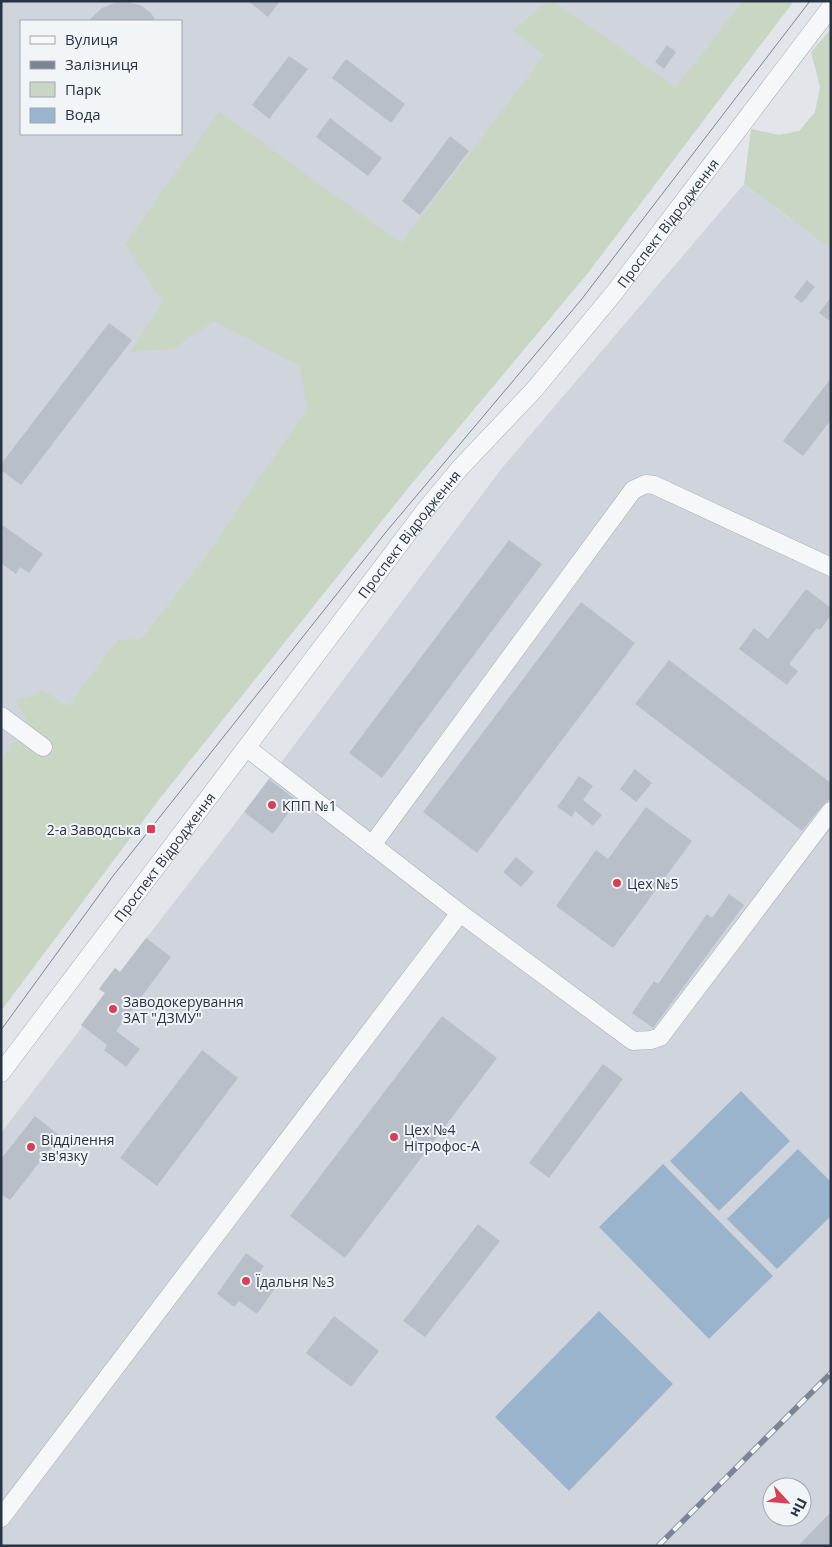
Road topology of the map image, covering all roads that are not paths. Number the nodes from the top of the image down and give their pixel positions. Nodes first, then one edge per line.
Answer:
1 (831, 7) edge
2 (831, 567) edge
3 (1, 716) edge
4 (43, 747) dead end
5 (247, 748) junction
6 (831, 811) edge
7 (372, 845) junction
8 (460, 913) junction
9 (1, 1073) edge
10 (1, 1518) edge

1 - 5 street, Проспект Відродження
2 - 7 street
3 - 4 street
5 - 7 street
5 - 9 street, Проспект Відродження
6 - 8 street
7 - 8 street
8 - 10 street

